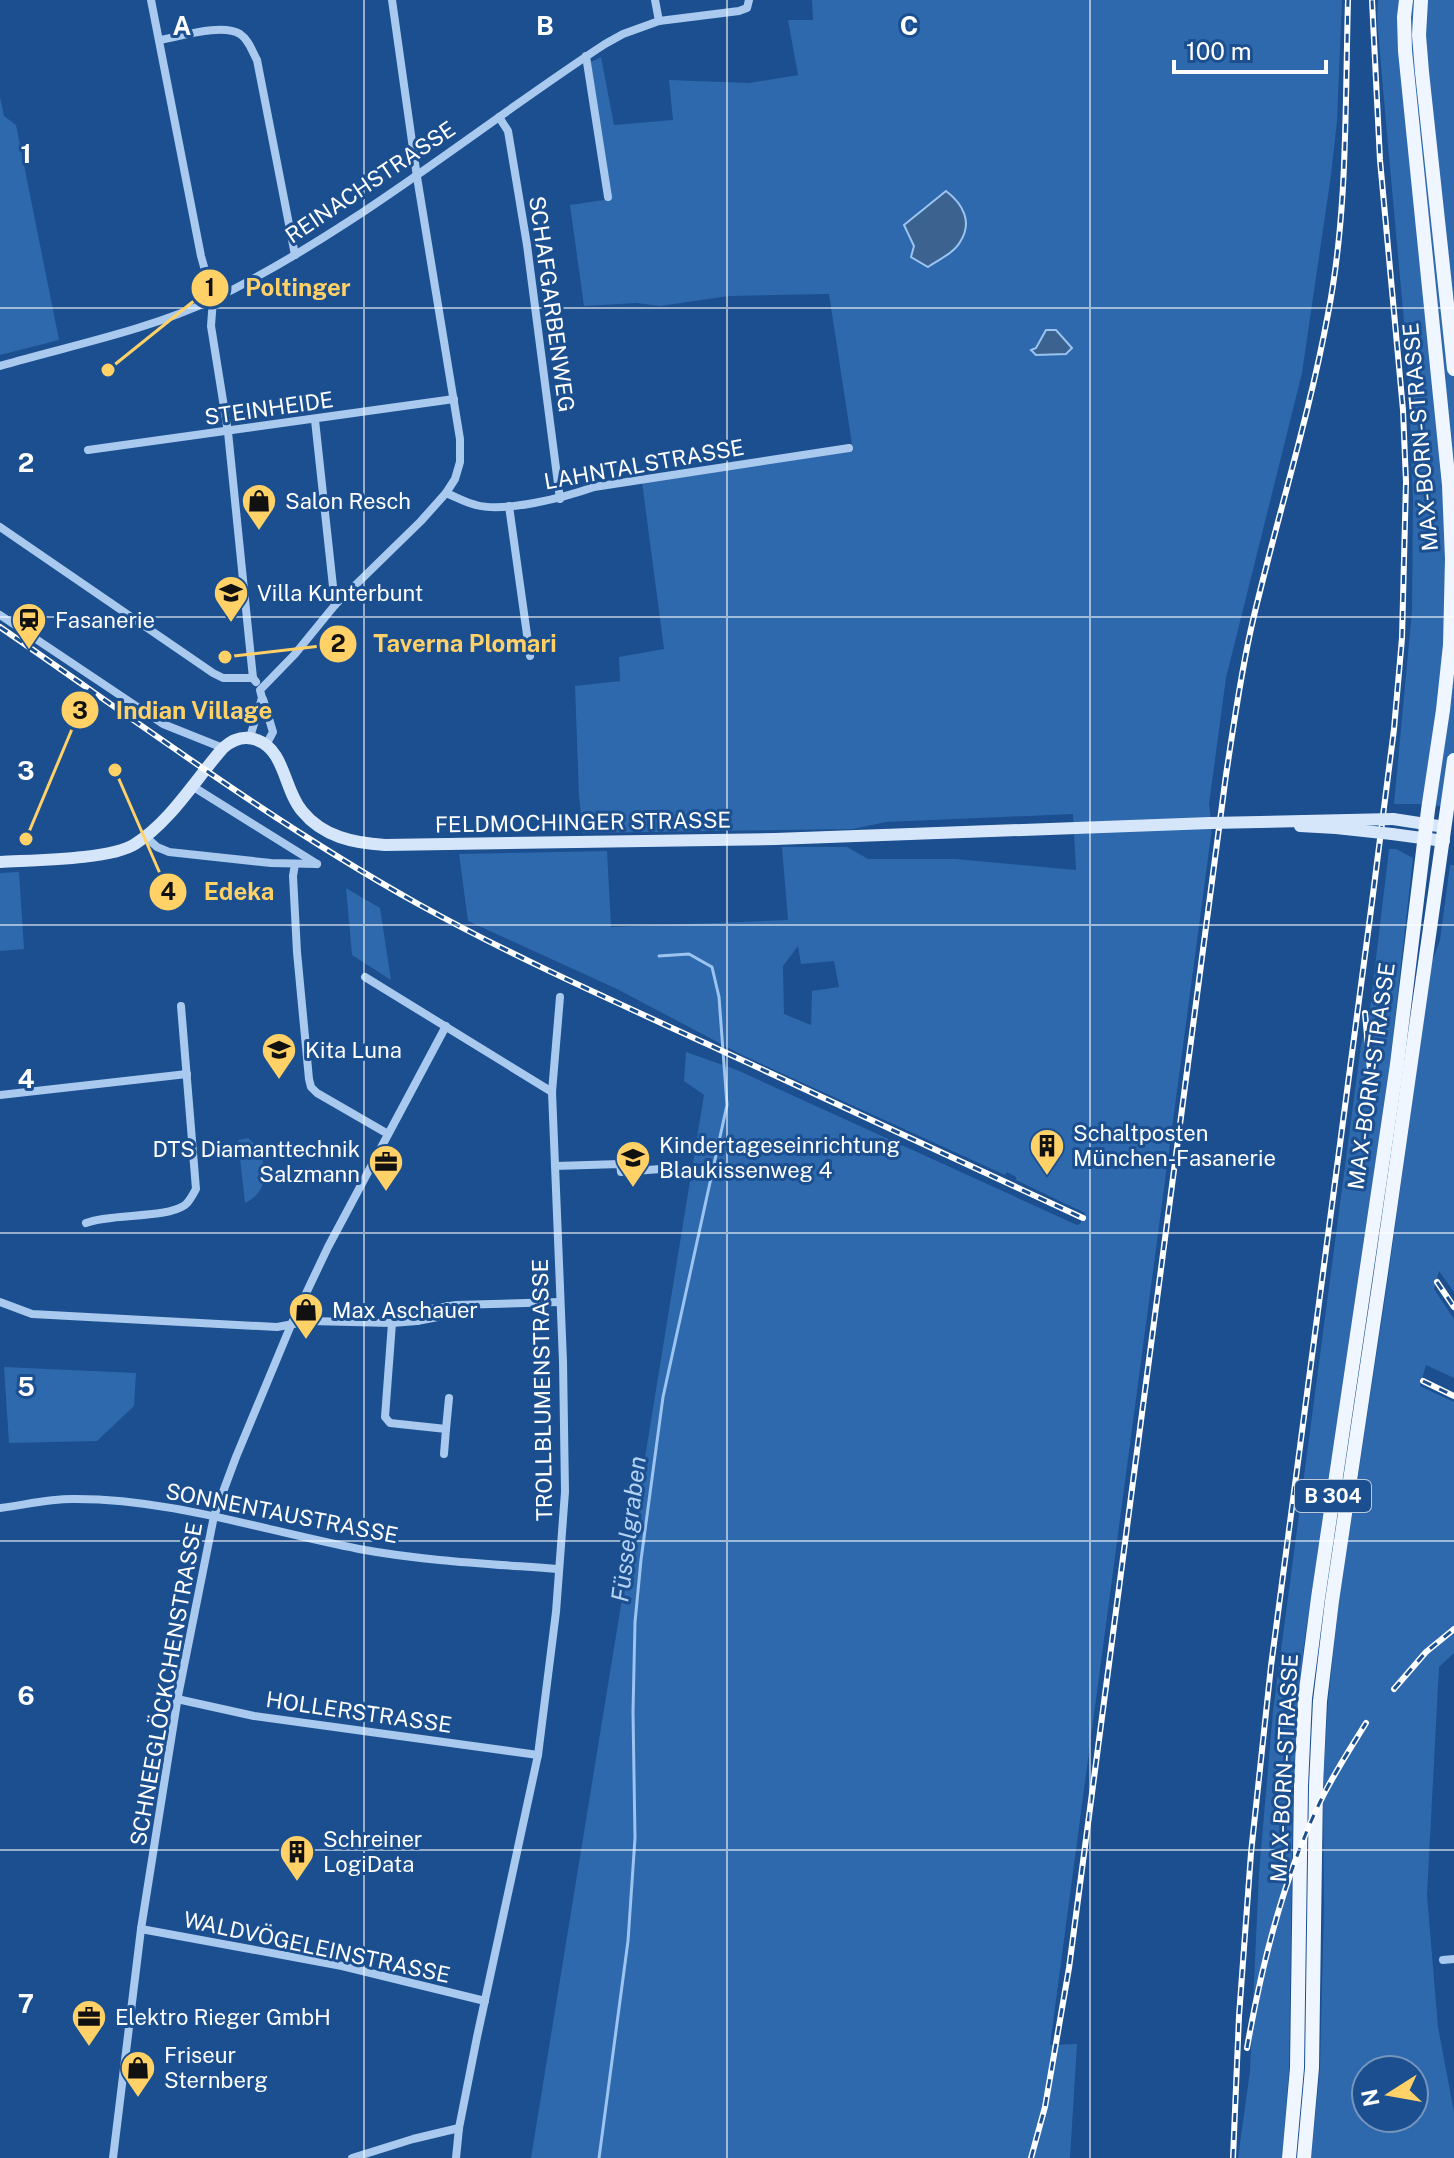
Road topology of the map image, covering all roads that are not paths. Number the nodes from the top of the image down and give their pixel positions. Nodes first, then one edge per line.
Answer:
1 (151, 0) edge
2 (392, 0) edge
3 (655, 0) edge
4 (1406, 0) edge
5 (1421, 0) edge
6 (748, 4) edge
7 (659, 21) junction
8 (159, 40) junction
9 (586, 56) junction
10 (499, 117) junction
11 (417, 177) junction
12 (608, 197) dead end
13 (295, 255) junction
14 (213, 299) junction
15 (0, 366) edge
16 (1454, 369) edge
17 (454, 399) junction
18 (315, 420) junction
19 (228, 432) junction
20 (849, 448) dead end
21 (88, 450) dead end
22 (446, 493) junction
23 (560, 499) junction
24 (509, 506) junction
25 (0, 527) edge
26 (335, 605) junction
27 (0, 615) edge
28 (530, 656) dead end
29 (253, 678) junction
30 (261, 694) junction
31 (250, 737) junction
32 (266, 745) junction
33 (223, 748) junction
34 (1454, 760) edge
35 (192, 786) junction
36 (1265, 822) junction
37 (1426, 831) junction
38 (1444, 834) junction
39 (145, 836) junction
40 (0, 862) edge
41 (295, 864) junction
42 (365, 977) dead end
43 (560, 997) dead end
44 (181, 1006) dead end
45 (446, 1026) junction
46 (187, 1074) junction
47 (552, 1092) junction
48 (0, 1095) edge
49 (388, 1134) junction
50 (555, 1166) junction
51 (674, 1168) dead end
52 (86, 1223) dead end
53 (0, 1302) edge
54 (560, 1302) junction
55 (392, 1323) junction
56 (291, 1325) junction
57 (449, 1398) dead end
58 (446, 1429) junction
59 (444, 1454) dead end
60 (0, 1508) edge
61 (214, 1516) junction
62 (558, 1569) junction
63 (177, 1699) junction
64 (538, 1755) junction
65 (141, 1929) junction
66 (1454, 1959) edge
67 (1443, 1960) dead end
68 (485, 2001) junction
69 (459, 2128) junction
70 (113, 2158) edge
71 (352, 2158) edge
72 (456, 2158) edge
73 (1289, 2158) edge
74 (1304, 2158) edge

1 - 8 street
2 - 11 street
3 - 7 street
4 - 37 main road, MAX-BORN-STRASSE / B 304
5 - 16 main road, MAX-BORN-STRASSE
6 - 7 street, REINACHSTRASSE
7 - 9 street, REINACHSTRASSE
8 - 13 street
8 - 14 street
9 - 10 street, REINACHSTRASSE
9 - 12 street
10 - 11 street, REINACHSTRASSE
10 - 23 street, SCHAFGARBENWEG
11 - 13 street, REINACHSTRASSE
11 - 17 street
13 - 14 street, REINACHSTRASSE
14 - 15 street, REINACHSTRASSE
14 - 19 street
17 - 18 street, STEINHEIDE
17 - 22 street
18 - 19 street, STEINHEIDE
18 - 26 street
19 - 21 street, STEINHEIDE
19 - 29 street
20 - 23 street, LAHNTALSTRASSE
22 - 24 street, LAHNTALSTRASSE
22 - 26 street
23 - 24 street, LAHNTALSTRASSE
24 - 28 street
25 - 29 street
26 - 30 street
27 - 33 street
29 - 30 street
30 - 31 street
30 - 32 street
31 - 32 main road
31 - 33 main road
32 - 36 main road, FELDMOCHINGER STRASSE, bridge
33 - 35 main road
34 - 38 main road, MAX-BORN-STRASSE / B 304
35 - 39 main road
35 - 41 street
36 - 37 main road, FELDMOCHINGER STRASSE, bridge
36 - 37 main road, FELDMOCHINGER STRASSE, bridge
37 - 38 main road, FELDMOCHINGER STRASSE
37 - 73 main road, MAX-BORN-STRASSE / B 304
38 - 74 main road, MAX-BORN-STRASSE / B 304
39 - 40 main road
39 - 41 street
41 - 49 street
42 - 45 street
43 - 47 street, TROLLBLUMENSTRASSE
44 - 46 street
45 - 47 street
45 - 49 street, SCHNEEGLÖCKCHENSTRASSE
46 - 48 street
46 - 52 street
47 - 50 street, TROLLBLUMENSTRASSE
49 - 56 street, SCHNEEGLÖCKCHENSTRASSE
50 - 51 street
50 - 54 street, TROLLBLUMENSTRASSE
53 - 56 street
54 - 55 street
54 - 62 street, TROLLBLUMENSTRASSE
55 - 56 street
55 - 58 street
56 - 61 street, SCHNEEGLÖCKCHENSTRASSE
57 - 58 street
58 - 59 street
60 - 61 street, SONNENTAUSTRASSE
61 - 62 street, SONNENTAUSTRASSE
61 - 63 street, SCHNEEGLÖCKCHENSTRASSE
62 - 64 street, TROLLBLUMENSTRASSE
63 - 64 street, HOLLERSTRASSE
63 - 65 street, SCHNEEGLÖCKCHENSTRASSE
64 - 68 street, TROLLBLUMENSTRASSE
65 - 68 street, WALDVÖGELEINSTRASSE
65 - 70 street, SCHNEEGLÖCKCHENSTRASSE
66 - 67 street
68 - 69 street, TROLLBLUMENSTRASSE
69 - 71 street
69 - 72 street, TROLLBLUMENSTRASSE

